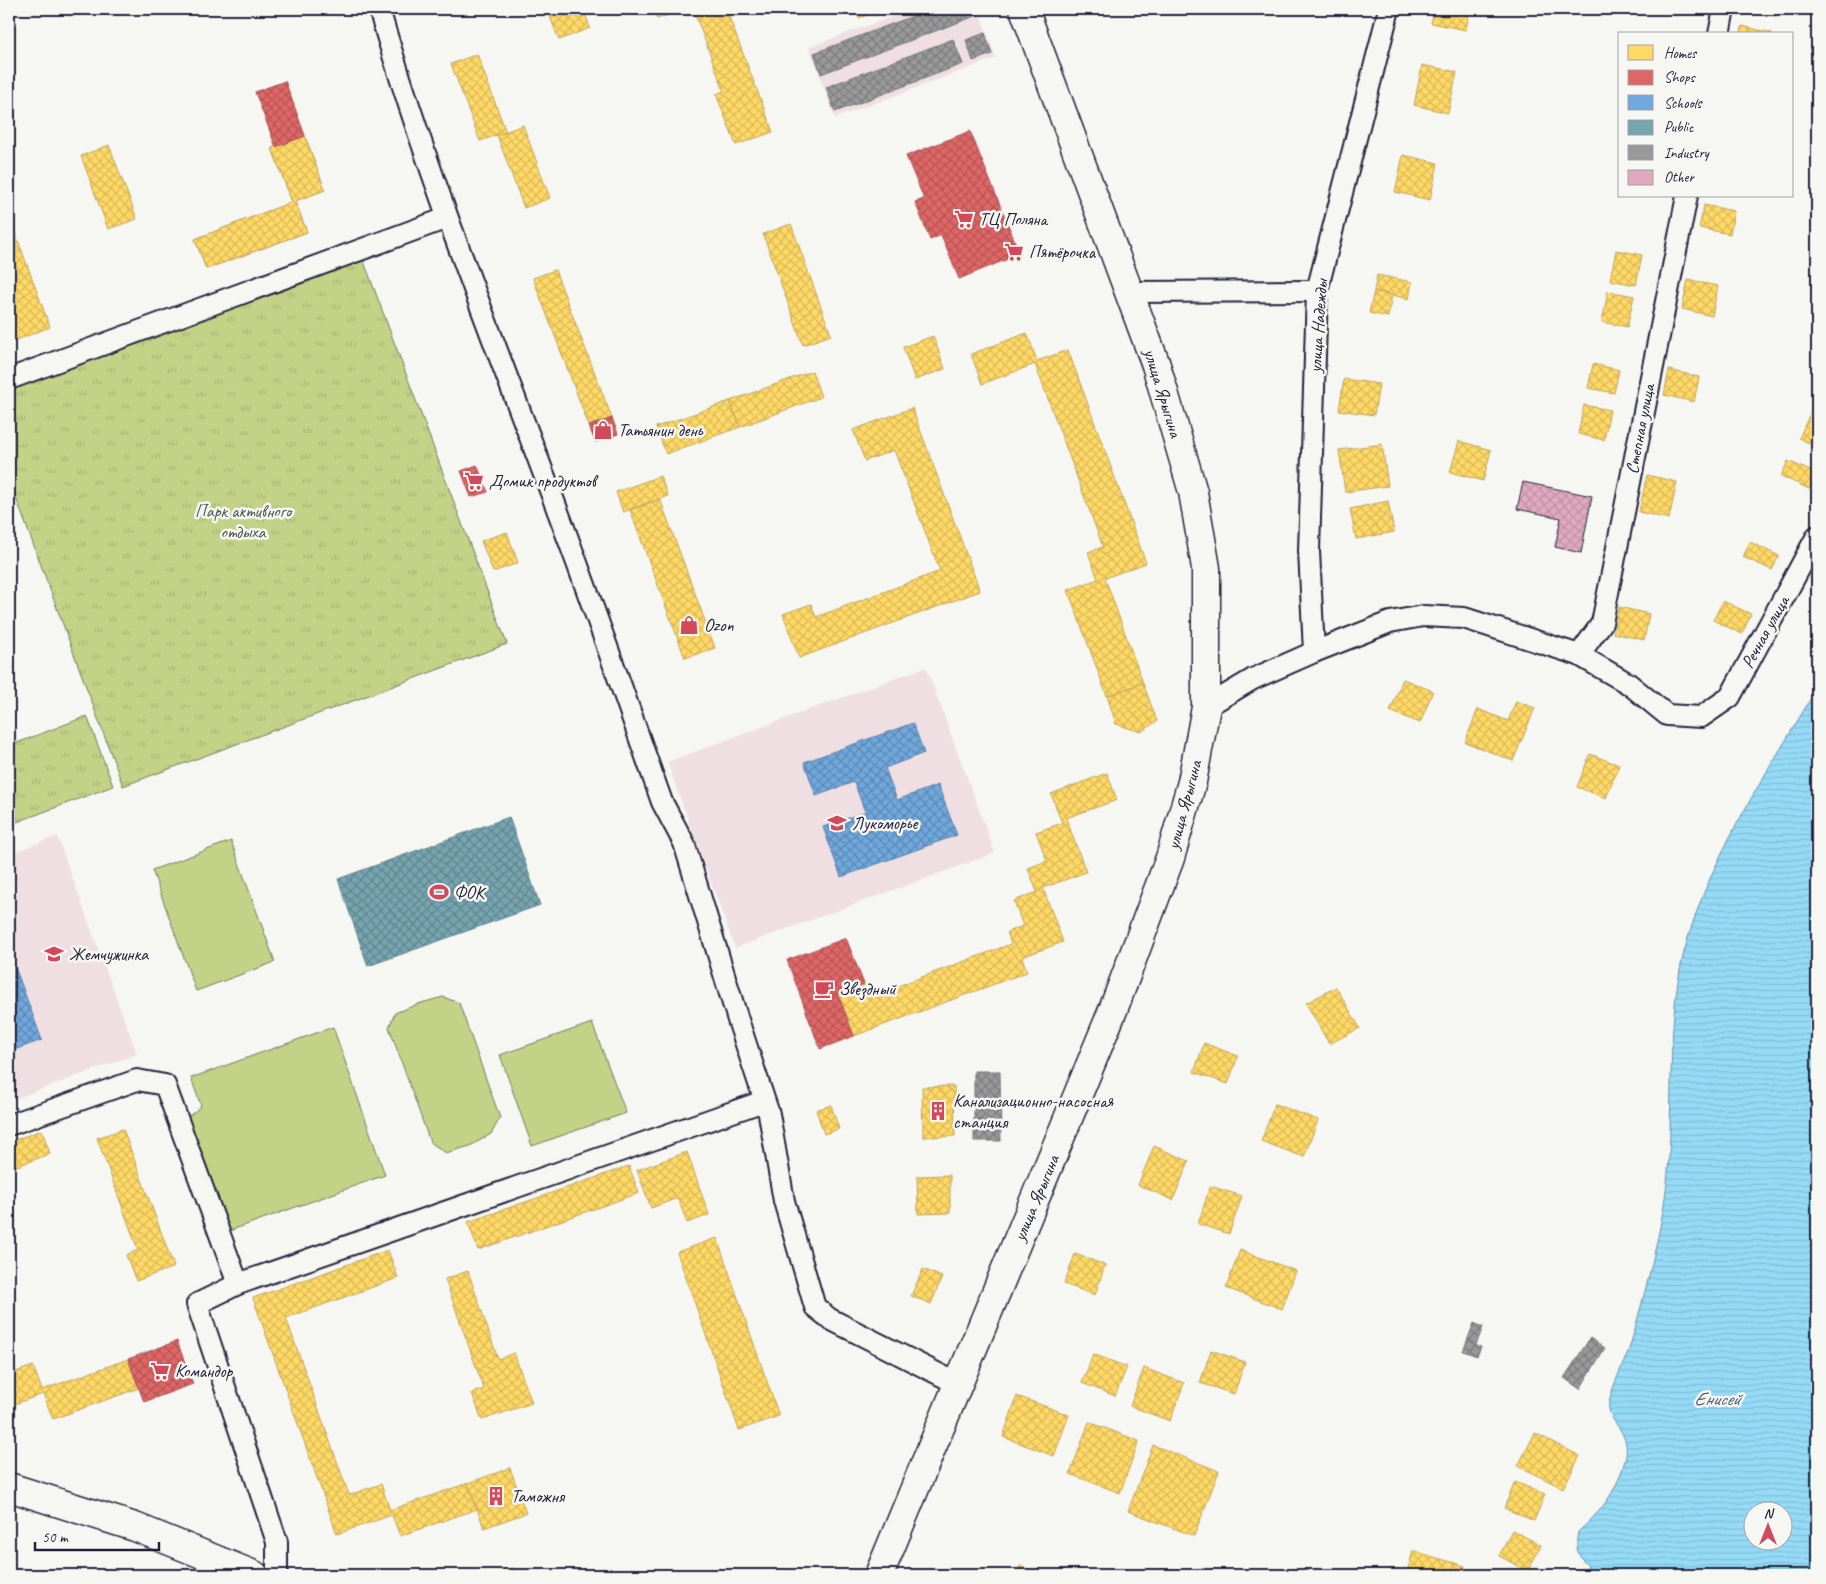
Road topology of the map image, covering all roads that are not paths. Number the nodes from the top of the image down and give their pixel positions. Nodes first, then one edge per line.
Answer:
1 (380, 9) edge
2 (1024, 9) edge
3 (1389, 9) edge
4 (1724, 9) edge
5 (1719, 32) edge
6 (1687, 198) edge
7 (447, 218) junction
8 (1317, 291) junction
9 (1128, 292) junction
10 (9, 379) edge
11 (1817, 536) edge
12 (1314, 652) junction
13 (1580, 655) junction
14 (1206, 707) junction
15 (764, 1100) junction
16 (9, 1125) edge
17 (238, 1284) junction
18 (958, 1384) junction
19 (9, 1487) edge
20 (254, 1575) edge
21 (277, 1575) edge
22 (879, 1575) edge

1 - 7 street
2 - 9 street, улица Ярыгина
3 - 8 street, улица Надежды
4 - 5 street
6 - 13 street, Степная улица
7 - 10 street
7 - 15 street
8 - 9 street
8 - 12 street, улица Надежды
9 - 14 street, улица Ярыгина
11 - 13 street, Речная улица
12 - 13 street
12 - 14 street
14 - 18 street, улица Ярыгина
15 - 17 street
15 - 18 street
16 - 17 street
17 - 21 street
18 - 22 street, улица Ярыгина
19 - 20 street

